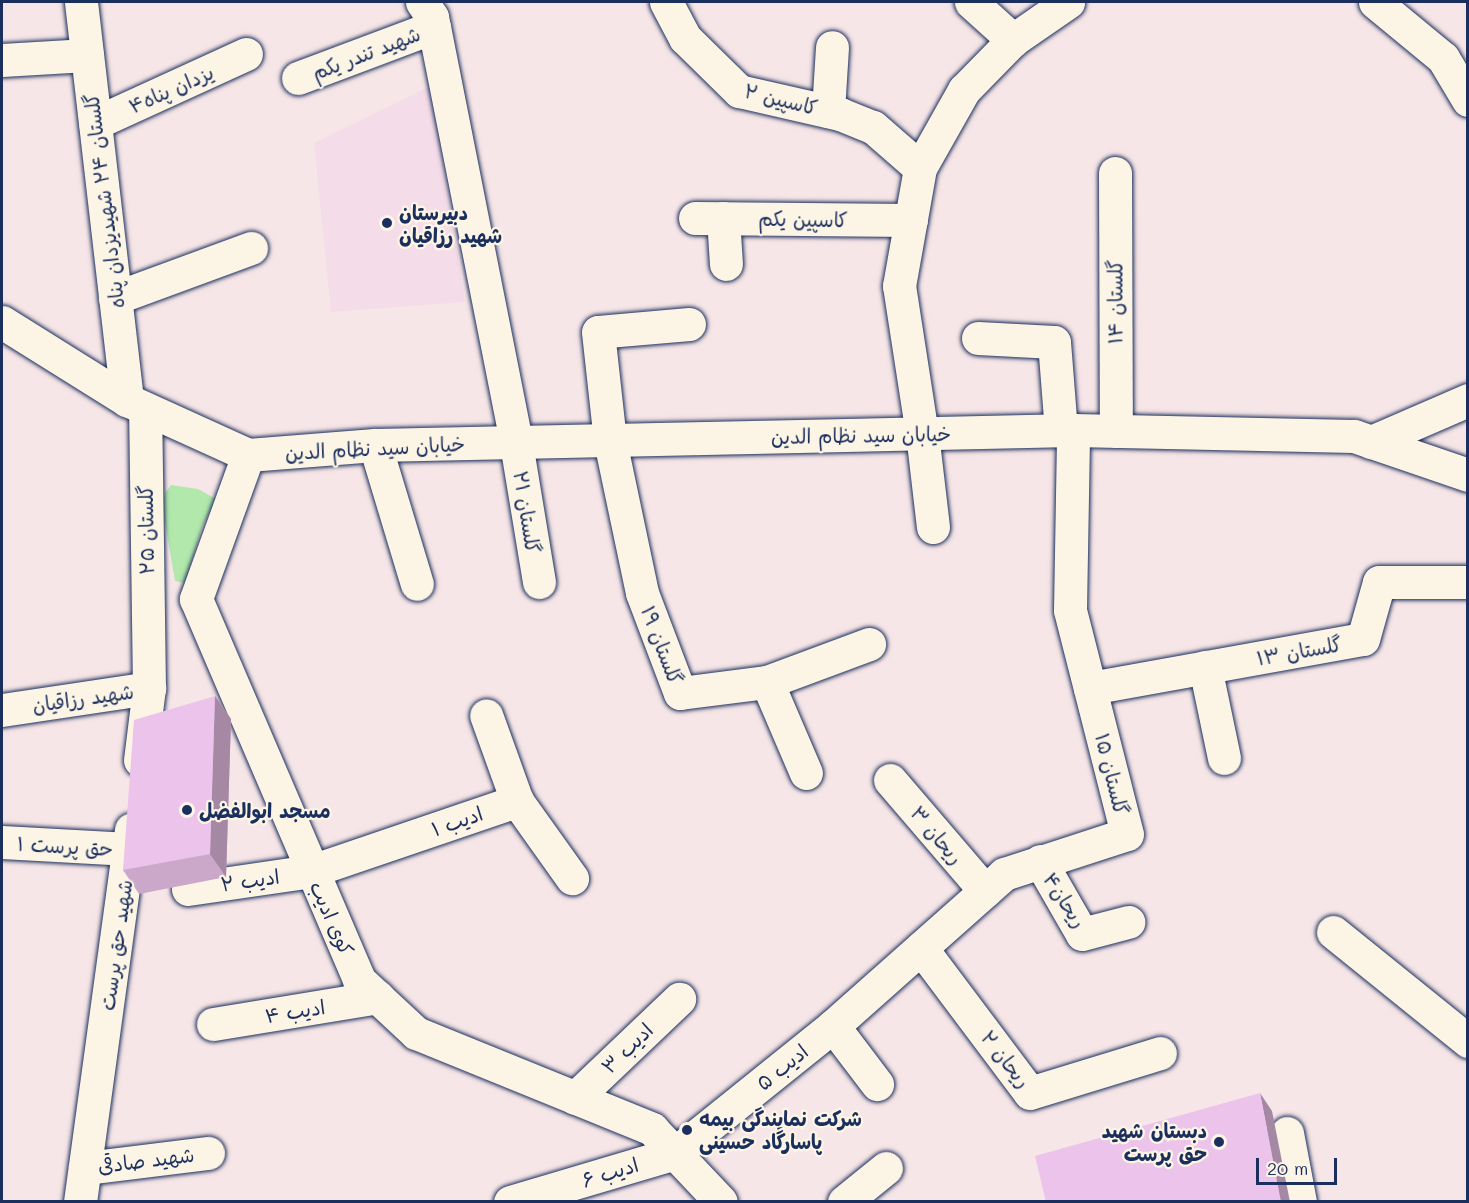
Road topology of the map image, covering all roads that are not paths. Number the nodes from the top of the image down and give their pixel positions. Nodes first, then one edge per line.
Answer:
1 (81, 2) edge
2 (666, 2) edge
3 (971, 2) edge
4 (1068, 2) edge
5 (1375, 2) edge
6 (428, 14) edge
7 (1013, 40) junction
8 (832, 47) dead end
9 (246, 54) dead end
10 (87, 55) junction
11 (2, 60) edge
12 (1463, 77) edge
13 (298, 78) dead end
14 (828, 111) junction
15 (95, 123) junction
16 (920, 168) junction
17 (1115, 173) dead end
18 (911, 220) junction
19 (252, 248) dead end
20 (726, 264) dead end
21 (115, 298) junction
22 (2, 322) edge
23 (689, 324) dead end
24 (978, 338) dead end
25 (1467, 399) edge
26 (136, 405) junction
27 (1067, 430) junction
28 (1116, 431) junction
29 (922, 434) junction
30 (610, 441) junction
31 (1371, 442) junction
32 (516, 443) junction
33 (375, 445) junction
34 (248, 455) junction
35 (1467, 475) edge
36 (933, 526) dead end
37 (539, 582) dead end
38 (1467, 582) edge
39 (417, 584) dead end
40 (196, 599) junction
41 (147, 602) junction
42 (869, 644) dead end
43 (1205, 667) junction
44 (767, 682) junction
45 (149, 688) junction
46 (1090, 688) junction
47 (2, 710) edge
48 (486, 715) dead end
49 (1224, 758) dead end
50 (806, 773) dead end
51 (890, 780) dead end
52 (517, 801) junction
53 (2, 842) edge
54 (129, 849) junction
55 (1040, 861) junction
56 (311, 871) junction
57 (572, 878) dead end
58 (188, 889) dead end
59 (985, 891) junction
60 (1128, 922) dead end
61 (1333, 932) dead end
62 (921, 948) junction
63 (378, 997) junction
64 (679, 999) dead end
65 (213, 1024) dead end
66 (833, 1026) junction
67 (1467, 1041) edge
68 (1160, 1053) dead end
69 (877, 1084) dead end
70 (575, 1098) junction
71 (1287, 1133) dead end
72 (208, 1153) dead end
73 (675, 1153) junction
74 (85, 1168) junction
75 (886, 1168) dead end
76 (80, 1202) edge
77 (510, 1202) edge
78 (721, 1202) edge
79 (844, 1202) edge
80 (1300, 1202) edge

1 - 10 street, گلستان ۲۴ شهیدیزدان پناه
2 - 14 street, کاسپین ۲
3 - 7 street
4 - 7 street
5 - 12 street
6 - 13 street, شهید تندر یکم
6 - 32 street, گلستان ۲۱
7 - 16 street
8 - 14 street
9 - 15 street, یزدان پناه۴
10 - 11 street
10 - 15 street, گلستان ۲۴ شهیدیزدان پناه
14 - 16 street, کاسپین ۲
15 - 21 street, گلستان ۲۴ شهیدیزدان پناه
16 - 18 street
17 - 28 street, گلستان ۱۴
18 - 20 street, کاسپین یکم
18 - 29 street
19 - 21 street
21 - 26 street, گلستان ۲۴ شهیدیزدان پناه
22 - 26 street
23 - 30 street
24 - 27 street, گلستان ۱۵
25 - 31 street
26 - 34 street
26 - 41 street, گلستان ۲۵
27 - 28 street, خیابان سید نظام الدین
27 - 29 street, خیابان سید نظام الدین
27 - 46 street, گلستان ۱۵
28 - 31 street, خیابان سید نظام الدین
29 - 30 street, خیابان سید نظام الدین
29 - 36 street
30 - 32 street, خیابان سید نظام الدین
30 - 44 street, گلستان ۱۹
31 - 35 street, خیابان سید نظام الدین
32 - 33 street, خیابان سید نظام الدین
32 - 37 street, گلستان ۲۱
33 - 34 street, خیابان سید نظام الدین
33 - 39 street
34 - 40 street
38 - 43 street, گلستان ۱۳
40 - 41 street, گلستان ۲۵
40 - 56 street, کوی ادیب
41 - 45 street, شهید رزاقیان
42 - 44 street, گلستان ۱۹
43 - 46 street, گلستان ۱۳
43 - 49 street
44 - 50 street
45 - 47 street, شهید رزاقیان
45 - 54 street, شهید حق پرست
46 - 55 street, گلستان ۱۵
48 - 52 street
51 - 59 street, ریحان ۳
52 - 56 street, ادیب ۱
52 - 57 street
53 - 54 street, حق پرست ۱
54 - 74 street, شهید حق پرست
55 - 59 street, گلستان ۱۵
55 - 60 street, ریحان۴
56 - 58 street, ادیب ۲
56 - 63 street, کوی ادیب
59 - 62 street, گلستان ۱۵
61 - 67 street
62 - 66 street, گلستان ۱۵
62 - 68 street, ریحان ۲
63 - 65 street, ادیب ۴
63 - 70 street, کوی ادیب
64 - 70 street, ادیب ۳
66 - 69 street
66 - 73 street, ادیب ۵
70 - 73 street, کوی ادیب
71 - 80 street
72 - 74 street, شهید صادقی
73 - 77 street, ادیب ۶
73 - 78 street, کوی ادیب
74 - 76 street, شهید حق پرست
75 - 79 street

